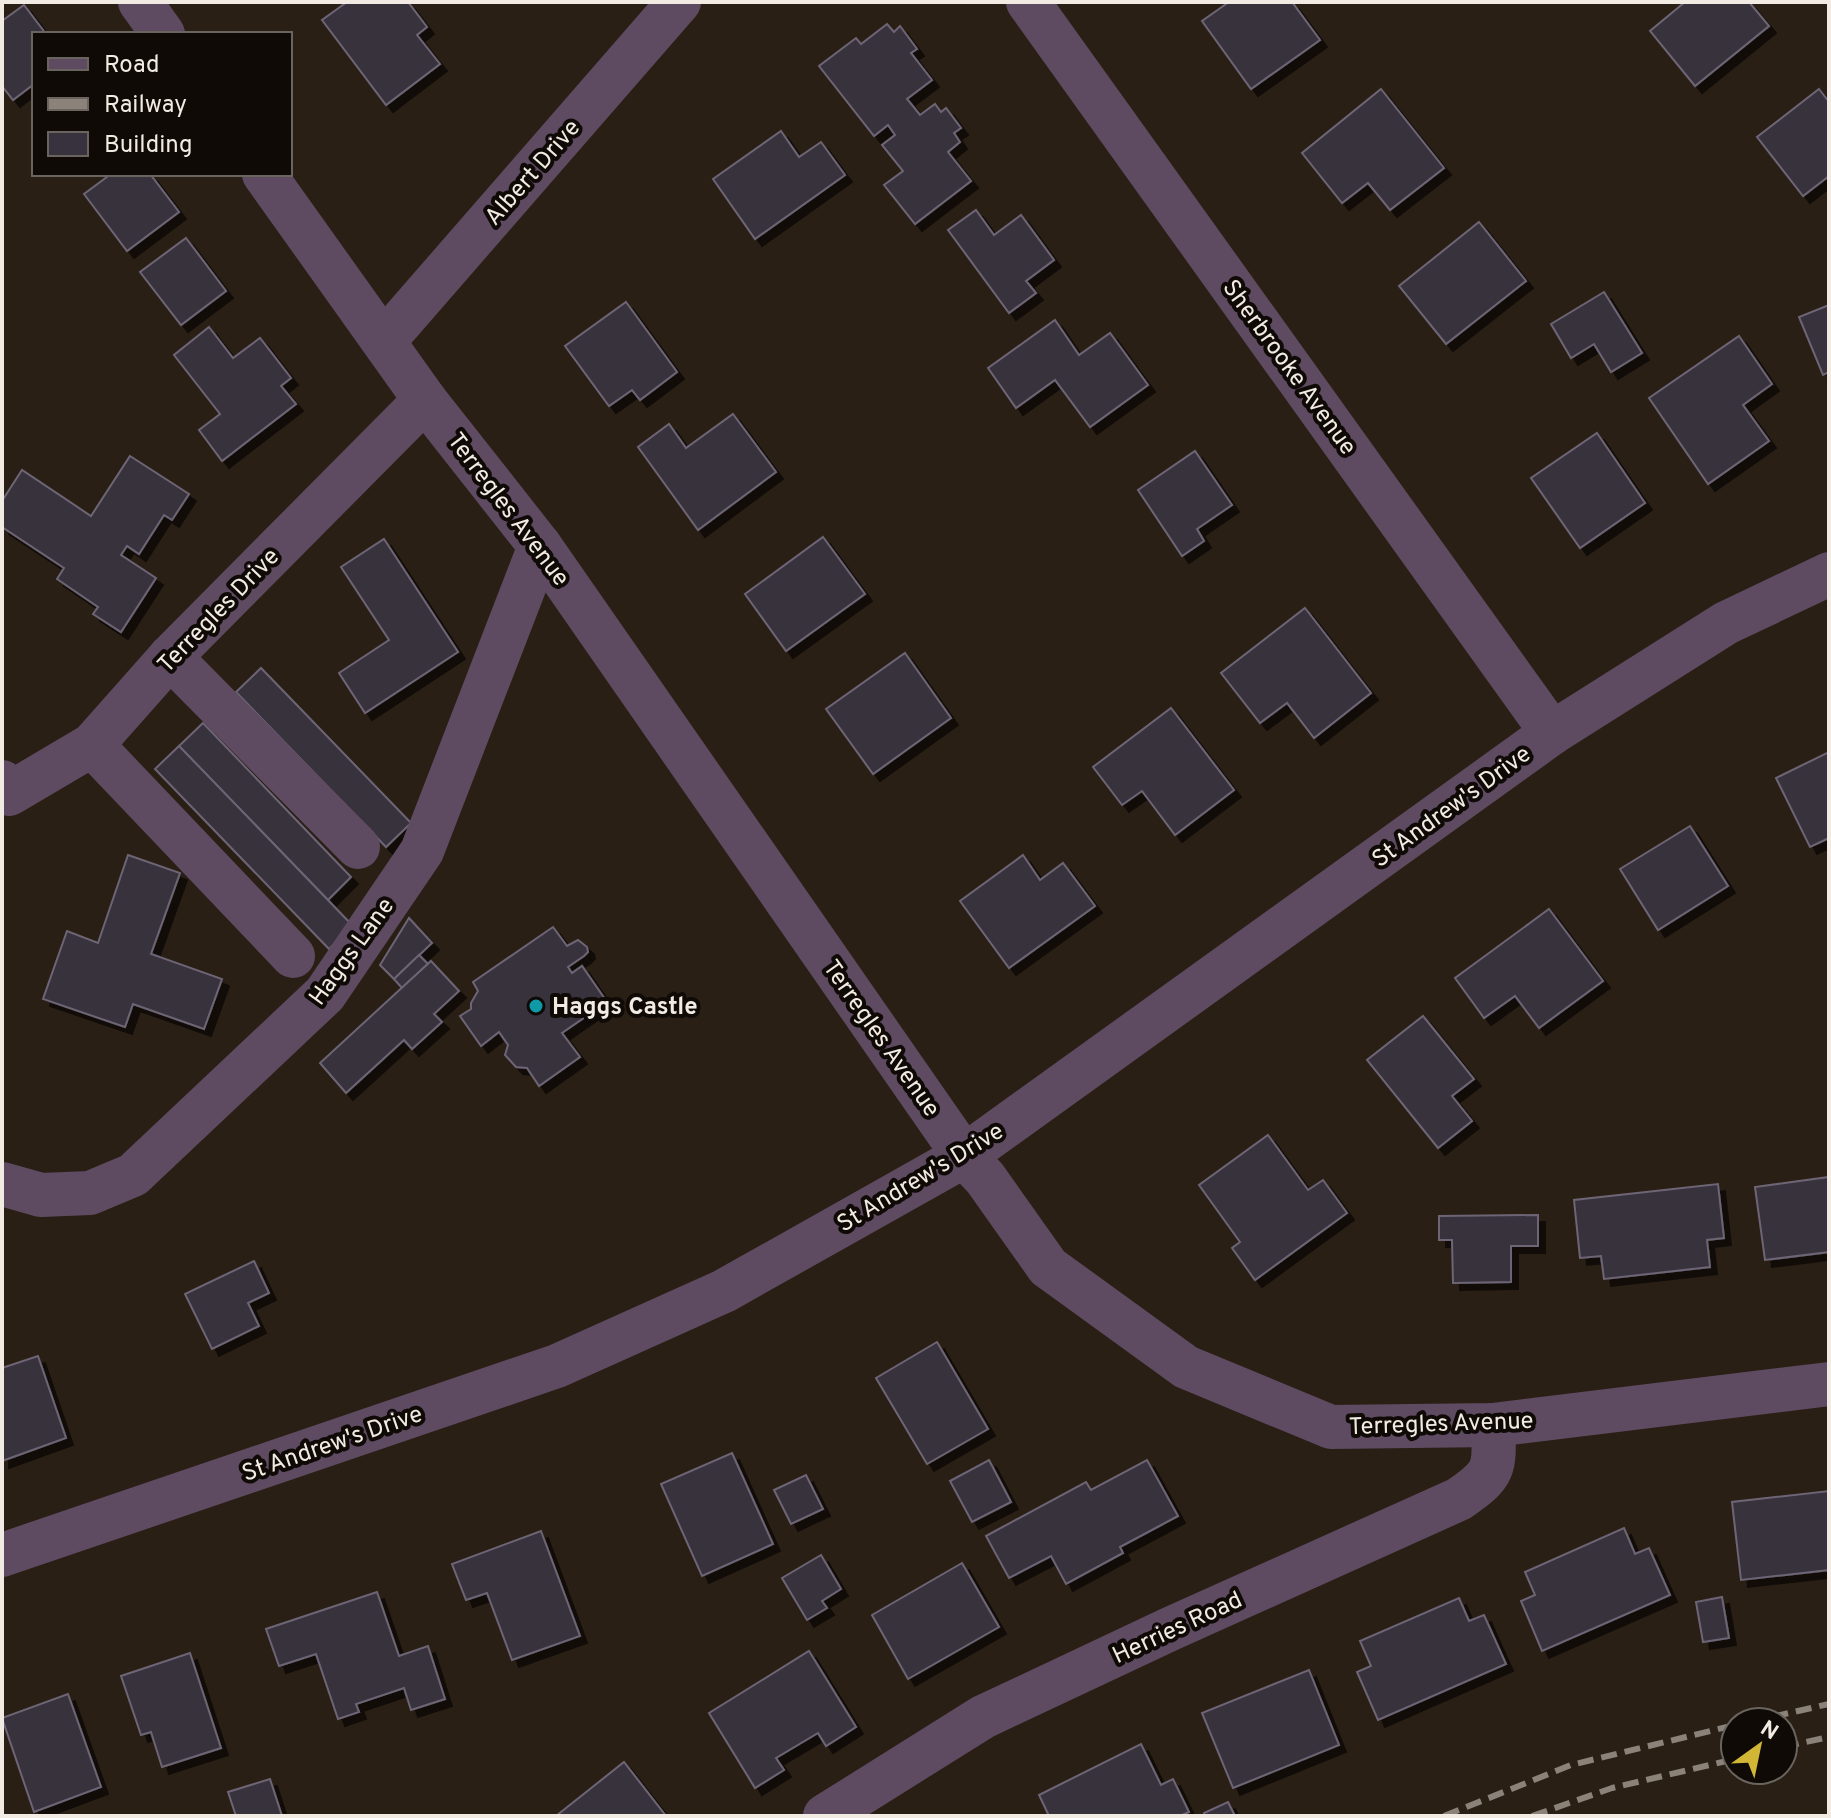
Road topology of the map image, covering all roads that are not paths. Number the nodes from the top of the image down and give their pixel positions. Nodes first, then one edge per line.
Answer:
1 (140, 2) edge
2 (679, 2) edge
3 (1028, 2) edge
4 (162, 32) edge
5 (265, 176) edge
6 (384, 341) junction
7 (425, 400) junction
8 (540, 546) junction
9 (1829, 574) edge
10 (170, 657) junction
11 (1552, 733) junction
12 (92, 745) junction
13 (4, 791) edge
14 (358, 847) dead end
15 (293, 956) dead end
16 (964, 1156) junction
17 (2, 1184) edge
18 (1829, 1384) edge
19 (1493, 1425) junction
20 (2, 1555) edge
21 (825, 1816) edge

1 - 4 street
2 - 6 street, Albert Drive
3 - 11 street, Sherbrooke Avenue
5 - 6 street, Terregles Avenue
6 - 7 street, Terregles Avenue
7 - 8 street, Terregles Avenue
7 - 10 street, Terregles Drive
8 - 16 street, Terregles Avenue
8 - 17 street, Haggs Lane
9 - 11 street, St Andrew's Drive
10 - 12 street, Terregles Drive
10 - 14 street
11 - 16 street, St Andrew's Drive
12 - 13 street, Terregles Drive
12 - 15 street
16 - 19 street, Terregles Avenue
16 - 20 street, St Andrew's Drive
18 - 19 street, Terregles Avenue
19 - 21 street, Herries Road

